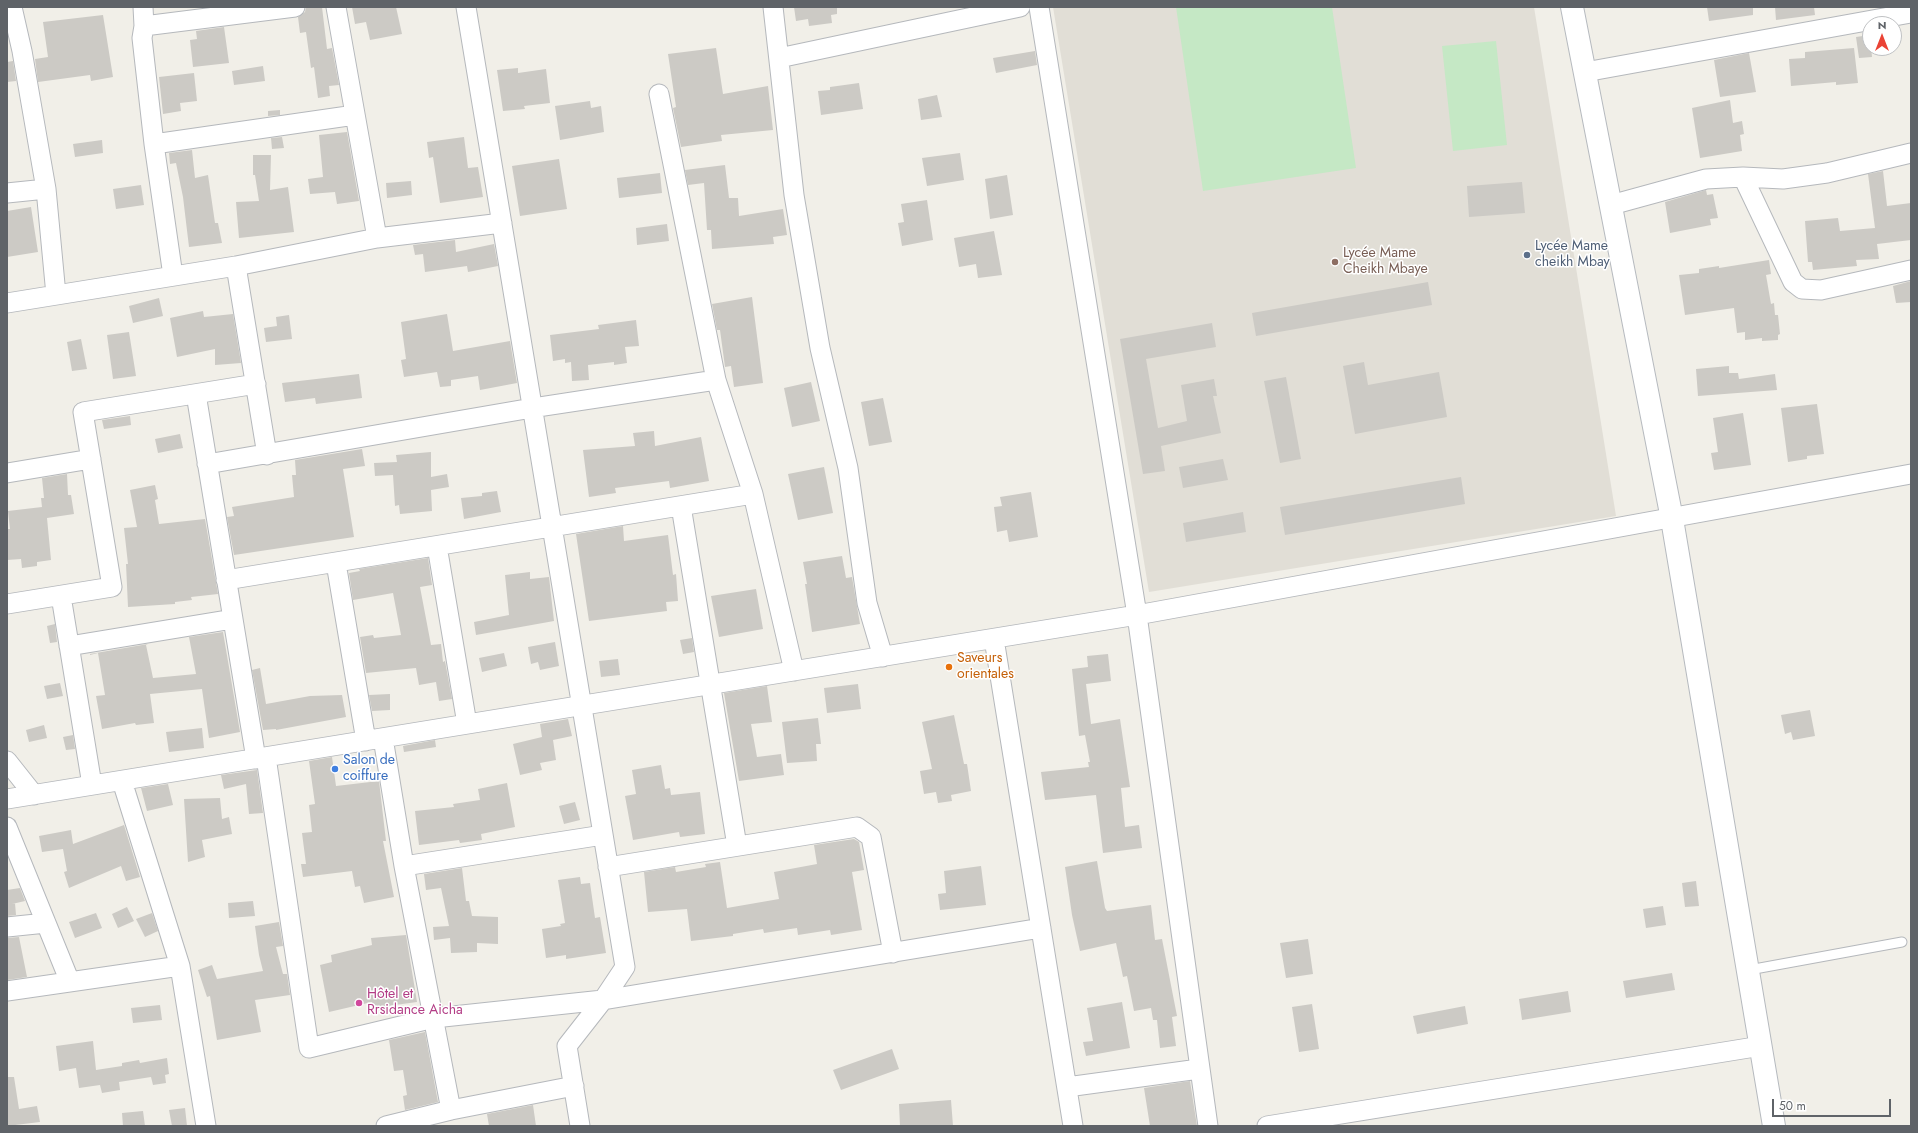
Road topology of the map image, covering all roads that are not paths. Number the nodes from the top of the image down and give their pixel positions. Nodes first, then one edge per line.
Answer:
1 (12, 7) edge
2 (142, 7) edge
3 (295, 7) edge
4 (336, 7) edge
5 (466, 7) edge
6 (773, 7) edge
7 (1020, 7) edge
8 (1039, 7) edge
9 (1572, 7) edge
10 (1911, 13) edge
11 (144, 26) junction
12 (15, 53) edge
13 (780, 58) junction
14 (1585, 72) junction
15 (659, 94) dead end
16 (355, 115) junction
17 (154, 144) junction
18 (1911, 153) edge
19 (1743, 177) junction
20 (46, 189) junction
21 (7, 193) edge
22 (1611, 205) junction
23 (502, 223) junction
24 (377, 238) junction
25 (236, 266) junction
26 (1911, 270) edge
27 (173, 276) junction
28 (56, 295) junction
29 (7, 303) edge
30 (716, 380) junction
31 (256, 384) junction
32 (196, 394) junction
33 (532, 408) junction
34 (267, 455) junction
35 (91, 460) junction
36 (207, 464) junction
37 (7, 473) edge
38 (1911, 474) edge
39 (753, 494) junction
40 (681, 506) junction
41 (1672, 519) junction
42 (552, 527) junction
43 (437, 546) junction
44 (336, 563) junction
45 (226, 580) junction
46 (61, 596) junction
47 (7, 604) edge
48 (1137, 615) junction
49 (233, 619) junction
50 (994, 639) junction
51 (69, 646) junction
52 (883, 656) junction
53 (794, 671) junction
54 (711, 685) junction
55 (582, 706) junction
56 (467, 724) junction
57 (374, 739) junction
58 (261, 758) junction
59 (7, 761) edge
60 (122, 781) junction
61 (92, 785) junction
62 (34, 795) junction
63 (7, 799) edge
64 (7, 827) edge
65 (603, 835) junction
66 (737, 846) junction
67 (404, 866) junction
68 (608, 867) junction
69 (46, 923) junction
70 (7, 927) edge
71 (1041, 928) junction
72 (1902, 942) dead end
73 (893, 953) junction
74 (180, 966) junction
75 (1749, 970) junction
76 (70, 982) junction
77 (7, 991) edge
78 (603, 1000) junction
79 (434, 1018) junction
80 (1761, 1046) junction
81 (1199, 1069) junction
82 (574, 1086) junction
83 (1067, 1087) junction
84 (451, 1110) junction
85 (419, 1122) edge
86 (206, 1126) edge
87 (386, 1126) edge
88 (580, 1126) edge
89 (1074, 1126) edge
90 (1208, 1126) edge
91 (1266, 1126) edge
92 (1774, 1126) edge

1 - 12 street
2 - 11 street
3 - 11 street
4 - 16 street
5 - 23 street
6 - 13 street
7 - 13 street
8 - 48 street
9 - 14 main road
10 - 14 street
11 - 17 street
12 - 20 street
13 - 52 street
14 - 22 main road
15 - 30 street
16 - 17 street
16 - 24 street
17 - 27 street
18 - 19 street
19 - 22 street
19 - 26 street
20 - 21 street
20 - 28 street
22 - 41 main road
23 - 24 street
23 - 33 street
24 - 25 street
25 - 27 street
25 - 31 street
27 - 28 street
28 - 29 street
30 - 33 street
30 - 39 street
31 - 32 street
31 - 34 street
32 - 35 street
32 - 36 street
33 - 34 street
33 - 42 street
34 - 36 street
35 - 37 street
35 - 46 street
36 - 45 street
38 - 41 street
39 - 40 street
39 - 53 street
40 - 42 street
40 - 54 street
41 - 48 street
41 - 75 main road
42 - 43 street
42 - 55 street
43 - 44 street
43 - 56 street
44 - 45 street
44 - 57 street
45 - 49 street
46 - 47 street
46 - 51 street
48 - 50 street
48 - 81 street
49 - 51 street
49 - 58 street
50 - 52 street
50 - 71 street
51 - 61 street
52 - 53 street
53 - 54 street
54 - 55 street
54 - 66 street
55 - 56 street
55 - 65 street
56 - 57 street
57 - 58 street
57 - 67 street
58 - 60 street
58 - 79 street
59 - 62 street
60 - 61 street
60 - 74 street
61 - 62 street
62 - 63 street
64 - 69 street
65 - 67 street
65 - 68 street
66 - 68 street
66 - 73 street
67 - 79 street
68 - 78 street
69 - 70 street
69 - 76 street
71 - 73 street
71 - 83 street
72 - 75 lane
73 - 78 street
74 - 76 street
74 - 86 street
75 - 80 main road
76 - 77 street
78 - 79 street
78 - 82 street
79 - 84 street
80 - 91 street
80 - 92 main road
81 - 83 street
81 - 90 street
82 - 84 street
82 - 88 street
83 - 89 street
84 - 85 street
85 - 87 street

